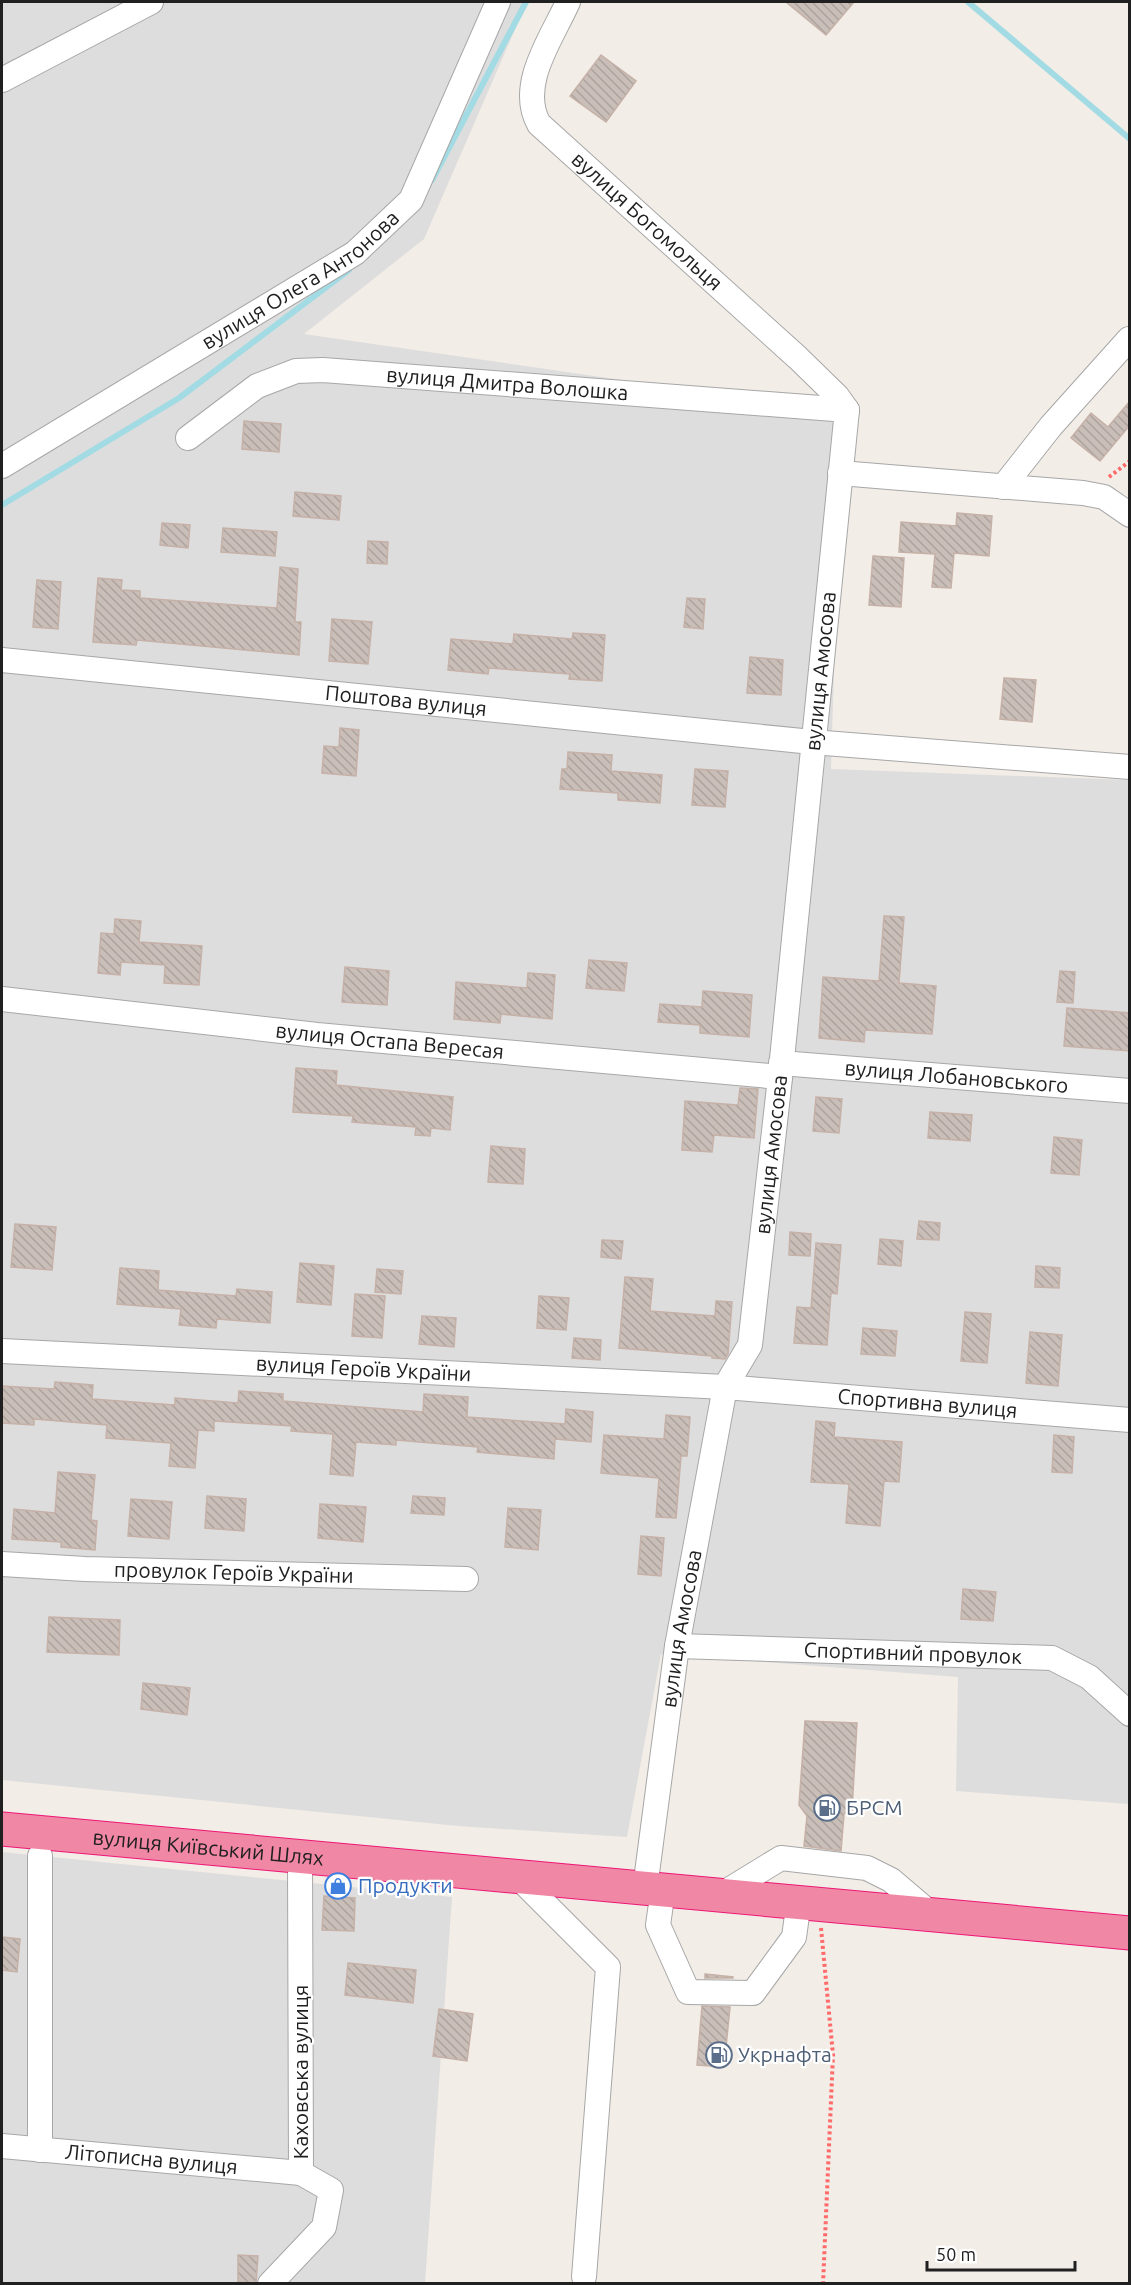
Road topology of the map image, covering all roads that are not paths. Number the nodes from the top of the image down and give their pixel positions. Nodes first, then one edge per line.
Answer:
1 (151, 2) edge
2 (498, 2) edge
3 (568, 2) edge
4 (2, 80) edge
5 (1129, 339) edge
6 (847, 410) junction
7 (188, 438) dead end
8 (2, 466) edge
9 (840, 473) junction
10 (1003, 487) junction
11 (1130, 515) edge
12 (2, 660) edge
13 (812, 742) junction
14 (1130, 767) edge
15 (2, 999) edge
16 (781, 1070) junction
17 (1130, 1091) edge
18 (2, 1351) edge
19 (725, 1387) junction
20 (1130, 1420) edge
21 (2, 1563) edge
22 (466, 1579) dead end
23 (677, 1646) junction
24 (1130, 1714) edge
25 (2, 1829) edge
26 (40, 1856) dead end
27 (300, 1856) junction
28 (516, 1875) junction
29 (646, 1888) junction
30 (722, 1894) junction
31 (809, 1902) junction
32 (931, 1914) junction
33 (1130, 1934) edge
34 (2, 2146) edge
35 (40, 2150) junction
36 (301, 2173) junction
37 (584, 2277) dead end
38 (270, 2283) edge

1 - 4 street
2 - 8 street, вулиця Олега Антонова
3 - 6 street, вулиця Богомольця
5 - 10 street
6 - 7 street, вулиця Дмитра Волошка
6 - 9 street, вулиця Амосова
9 - 10 street
9 - 13 street, вулиця Амосова
10 - 11 street
12 - 13 street, Поштова вулиця
13 - 14 street, Поштова вулиця
13 - 16 street, вулиця Амосова
15 - 16 street, вулиця Остапа Вересая
16 - 17 street, вулиця Лобановського
16 - 19 street, вулиця Амосова
18 - 19 street, вулиця Героїв України
19 - 20 street, Спортивна вулиця
19 - 23 street, вулиця Амосова
21 - 22 street, провулок Героїв України
23 - 24 street, Спортивний провулок
23 - 29 street, вулиця Амосова
25 - 27 highway, вулиця Київський Шлях
26 - 35 street
27 - 28 highway, вулиця Київський Шлях
27 - 36 street, Каховська вулиця
28 - 29 highway, вулиця Київський Шлях
28 - 37 street
29 - 30 highway, вулиця Київський Шлях
29 - 31 street, вулиця Амосова
30 - 31 highway, вулиця Київський Шлях
30 - 32 street
31 - 32 highway, вулиця Київський Шлях
32 - 33 highway, вулиця Київський Шлях
34 - 35 street, Літописна вулиця
35 - 36 street, Літописна вулиця
36 - 38 street, Каховська вулиця

